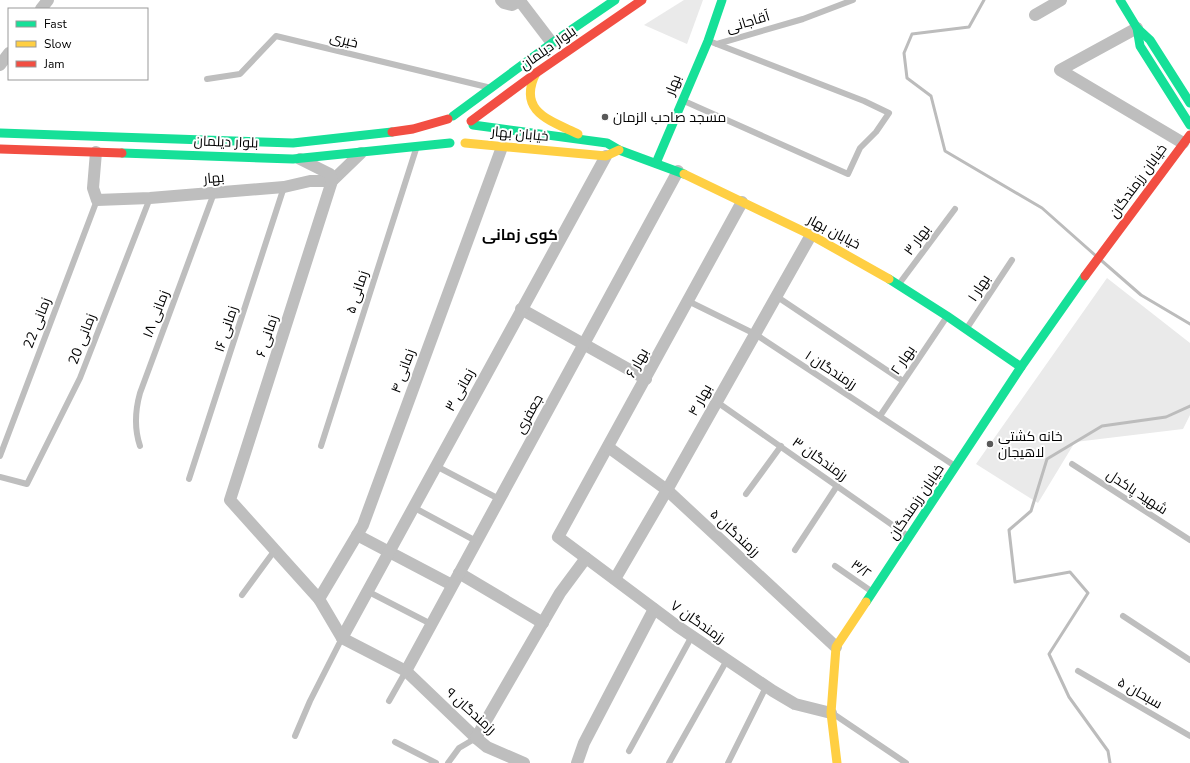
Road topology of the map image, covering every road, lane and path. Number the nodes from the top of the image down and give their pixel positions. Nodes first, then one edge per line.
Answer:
1 (48, 0) edge
2 (501, 0) edge
3 (615, 0) edge
4 (642, 0) edge
5 (716, 0) edge
6 (722, 0) edge
7 (853, 0) edge
8 (1061, 0) edge
9 (1120, 0) edge
10 (520, 1) edge
11 (42, 8) edge
12 (1035, 14) dead end
13 (1137, 28) junction
14 (708, 41) junction
15 (552, 43) junction
16 (717, 44) junction
17 (8, 54) edge
18 (0, 65) edge
19 (536, 73) junction
20 (207, 80) dead end
21 (490, 88) junction
22 (683, 100) junction
23 (1190, 103) edge
24 (450, 117) junction
25 (472, 123) junction
26 (1190, 124) edge
27 (0, 133) edge
28 (56, 134) junction
29 (1187, 139) edge
30 (591, 141) junction
31 (450, 143) junction
32 (465, 143) junction
33 (417, 146) junction
34 (502, 147) junction
35 (4, 149) edge
36 (56, 150) junction
37 (619, 150) junction
38 (96, 152) junction
39 (361, 152) junction
40 (606, 156) junction
41 (299, 158) junction
42 (0, 160) edge
43 (656, 163) junction
44 (678, 171) junction
45 (332, 181) junction
46 (284, 187) junction
47 (214, 193) junction
48 (150, 198) junction
49 (97, 200) junction
50 (742, 202) junction
51 (955, 209) dead end
52 (811, 235) junction
53 (1012, 260) dead end
54 (898, 285) junction
55 (776, 296) junction
56 (688, 301) junction
57 (522, 309) junction
58 (947, 316) junction
59 (966, 329) junction
60 (755, 334) junction
61 (584, 344) junction
62 (1021, 367) junction
63 (646, 379) junction
64 (903, 381) junction
65 (717, 402) junction
66 (880, 416) junction
67 (140, 446) dead end
68 (321, 446) dead end
69 (780, 446) junction
70 (608, 447) junction
71 (0, 456) edge
72 (1072, 464) dead end
73 (436, 466) junction
74 (956, 467) junction
75 (0, 477) edge
76 (189, 479) dead end
77 (838, 486) junction
78 (667, 490) junction
79 (746, 494) dead end
80 (499, 499) junction
81 (413, 507) junction
82 (357, 535) junction
83 (558, 537) joint
84 (910, 537) junction
85 (1190, 540) edge
86 (476, 541) junction
87 (275, 550) junction
88 (795, 550) dead end
89 (389, 552) junction
90 (586, 558) junction
91 (835, 566) dead end
92 (459, 573) junction
93 (614, 579) junction
94 (452, 585) junction
95 (367, 591) junction
96 (872, 592) junction
97 (242, 595) dead end
98 (319, 599) junction
99 (654, 609) junction
100 (1123, 616) dead end
101 (543, 623) junction
102 (431, 624) junction
103 (692, 636) junction
104 (342, 638) junction
105 (836, 646) junction
106 (727, 660) junction
107 (1190, 660) edge
108 (406, 671) junction
109 (1078, 671) dead end
110 (766, 687) junction
111 (389, 701) dead end
112 (831, 713) junction
113 (295, 736) dead end
114 (1190, 736) edge
115 (476, 738) junction
116 (395, 742) dead end
117 (629, 751) dead end
118 (436, 763) edge
119 (448, 763) edge
120 (524, 763) edge
121 (577, 763) edge
122 (669, 763) edge
123 (728, 763) edge
124 (837, 763) edge
125 (906, 763) edge

1 - 11 street
2 - 10 street
3 - 15 main road, بلوار دیلمان
4 - 19 main road, بلوار دیلمان
5 - 14 main road, بهار
6 - 14 main road, بهار
7 - 16 lane, آقاجانی
8 - 12 street
9 - 13 main road
10 - 15 street
13 - 23 main road
13 - 26 main road
13 - 29 street
14 - 16 lane
14 - 22 main road, بهار
15 - 21 main road, بلوار دیلمان
16 - 22 lane
17 - 18 street
19 - 25 main road, بلوار دیلمان
19 - 30 main road
20 - 21 lane, خیری
21 - 24 main road, بلوار دیلمان
22 - 43 main road, بهار
24 - 25 main road
24 - 28 main road, بلوار دیلمان
24 - 31 main road
25 - 30 main road, خیابان بهار
25 - 32 main road
27 - 28 main road, بلوار دیلمان
28 - 36 main road
29 - 62 main road, خیابان رزمندگان
30 - 37 main road, خیابان بهار
31 - 32 main road
31 - 33 main road, بلوار دیلمان
32 - 34 main road, خیابان بهار
33 - 39 main road, بلوار دیلمان
33 - 68 lane, زمانی ۵
34 - 40 main road, خیابان بهار
34 - 82 street, زمانی ۴
35 - 36 main road, بلوار دیلمان
35 - 42 street
36 - 38 main road, بلوار دیلمان
37 - 40 main road, خیابان بهار
37 - 43 main road, خیابان بهار
38 - 41 main road, بلوار دیلمان
38 - 49 street
39 - 41 main road, بلوار دیلمان
39 - 45 street
40 - 57 street, زمانی ۳
41 - 45 street
43 - 44 main road, خیابان بهار
44 - 50 main road, خیابان بهار
44 - 61 street, جعفری
45 - 46 street, بهار
45 - 87 street, زمانی ۶
46 - 47 street, بهار
46 - 76 lane, زمانی ۱۶
47 - 48 street, بهار
47 - 67 lane, زمانی ۱۸
48 - 49 street, بهار
48 - 75 lane, زمانی 20
49 - 71 lane, زمانی 22
50 - 52 main road, خیابان بهار
50 - 56 street, بهار ۶
51 - 54 lane, بهار ۳
52 - 54 main road, خیابان بهار
52 - 55 street, بهار ۴
53 - 59 lane, بهار ۱
54 - 58 main road, خیابان بهار
55 - 60 street, بهار ۴
55 - 64 lane
56 - 60 lane, رزمندگان ۱
56 - 63 street, بهار ۶
57 - 61 street
57 - 73 street, زمانی ۳
58 - 59 main road, خیابان بهار
58 - 64 lane, بهار ۲
59 - 62 main road, خیابان بهار
60 - 65 street, بهار ۴
60 - 66 lane, رزمندگان ۱
61 - 63 street
61 - 80 street, جعفری
62 - 74 main road, خیابان رزمندگان
63 - 70 street, بهار ۶
64 - 66 lane, بهار ۲
65 - 69 lane, رزمندگان ۳
65 - 78 street, بهار ۴
66 - 74 lane, رزمندگان ۱
69 - 77 lane, رزمندگان ۳
69 - 79 lane
70 - 78 street, رزمندگان ۵
70 - 83 street, بهار ۶
72 - 85 lane, شهید پاکدل
73 - 80 lane
73 - 81 street, زمانی ۳
74 - 84 main road, خیابان رزمندگان
77 - 84 lane, رزمندگان ۳
77 - 88 lane
78 - 93 street, بهار ۴
78 - 105 street, رزمندگان ۵
80 - 86 street, جعفری
81 - 86 lane
81 - 89 street, زمانی ۳
82 - 89 street
82 - 98 street, زمانی ۴
83 - 90 street, رزمندگان ۷
84 - 96 main road, خیابان رزمندگان
86 - 92 street, جعفری
87 - 97 lane
87 - 98 street
89 - 94 street
89 - 95 street, زمانی ۳
90 - 93 street, رزمندگان ۷
90 - 101 street
91 - 96 lane, ۳/۲
92 - 94 street, جعفری
92 - 101 street
93 - 99 street, رزمندگان ۷
94 - 102 street, جعفری
95 - 102 lane
95 - 104 street, زمانی ۳
96 - 105 main road, خیابان رزمندگان
98 - 104 street
99 - 103 street, رزمندگان ۷
99 - 121 street
100 - 107 lane
101 - 115 street
102 - 108 street, جعفری
103 - 106 street, رزمندگان ۷
103 - 117 lane
104 - 108 street, رزمندگان ۹
104 - 113 lane
105 - 112 main road, خیابان رزمندگان
106 - 110 street, رزمندگان ۷
106 - 122 lane
108 - 111 lane
108 - 115 street, رزمندگان ۹
109 - 114 lane, سبحان ۵
110 - 112 street, رزمندگان ۷
110 - 123 lane
112 - 124 main road, خیابان رزمندگان
112 - 125 lane
115 - 119 lane
115 - 120 street, رزمندگان ۹
116 - 118 lane

